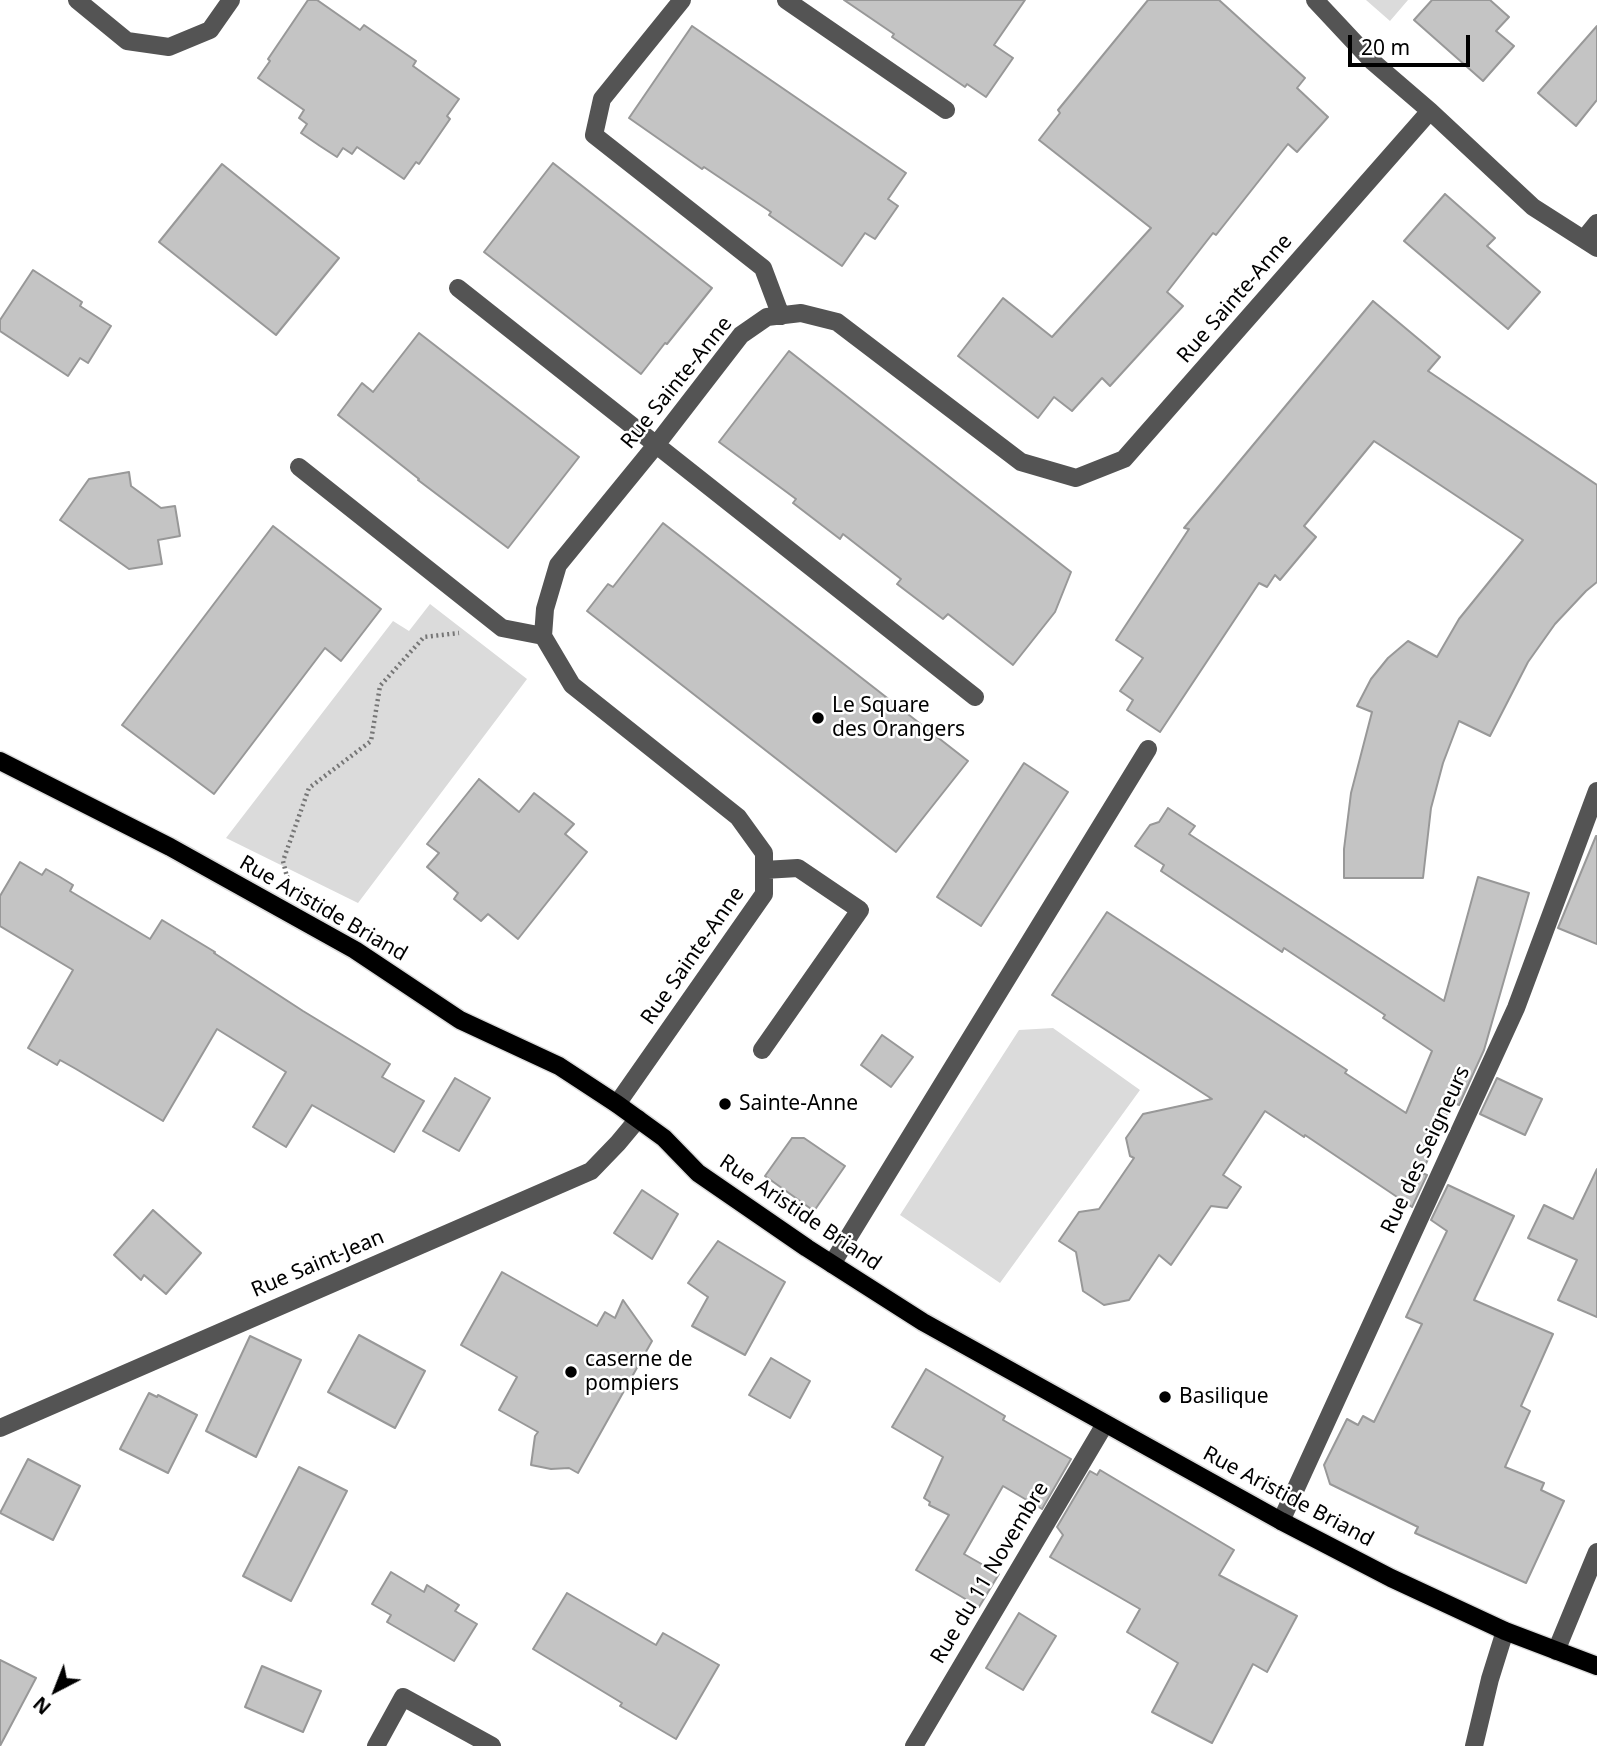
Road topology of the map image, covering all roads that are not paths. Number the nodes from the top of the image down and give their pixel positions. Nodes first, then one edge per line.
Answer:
1 (77, 0) edge
2 (231, 0) edge
3 (682, 0) edge
4 (786, 0) edge
5 (1315, 0) edge
6 (946, 110) dead end
7 (1430, 111) junction
8 (1597, 223) edge
9 (1591, 244) edge
10 (458, 288) dead end
11 (781, 316) junction
12 (656, 445) junction
13 (299, 467) dead end
14 (544, 636) junction
15 (975, 697) dead end
16 (1148, 749) dead end
17 (0, 761) edge
18 (1597, 791) edge
19 (764, 870) junction
20 (762, 1050) dead end
21 (617, 1104) junction
22 (638, 1118) junction
23 (832, 1264) junction
24 (1105, 1424) junction
25 (0, 1428) edge
26 (1281, 1521) junction
27 (1597, 1552) edge
28 (1505, 1631) junction
29 (1556, 1651) junction
30 (1597, 1666) edge
31 (376, 1746) edge
32 (492, 1746) edge
33 (914, 1746) edge
34 (1474, 1746) edge

1 - 2 street
3 - 11 street
4 - 6 street
5 - 7 street
7 - 9 street
7 - 11 street, Rue Sainte-Anne
8 - 9 street
10 - 12 street
11 - 12 street, Rue Sainte-Anne
12 - 14 street, Rue Sainte-Anne
12 - 15 street
13 - 14 street
14 - 19 street, Rue Sainte-Anne
16 - 23 street
17 - 21 main road, Rue Aristide Briand
18 - 26 street, Rue des Seigneurs
19 - 20 street
19 - 21 street, Rue Sainte-Anne
21 - 22 main road, Rue Aristide Briand
22 - 23 main road, Rue Aristide Briand
22 - 25 street, Rue Saint-Jean
23 - 24 main road, Rue Aristide Briand
24 - 26 main road, Rue Aristide Briand
24 - 33 street, Rue du 11 Novembre
26 - 28 main road, Rue Aristide Briand
27 - 29 street
28 - 29 main road, Rue Aristide Briand
28 - 34 street
29 - 30 main road, Rue Aristide Briand
31 - 32 street

